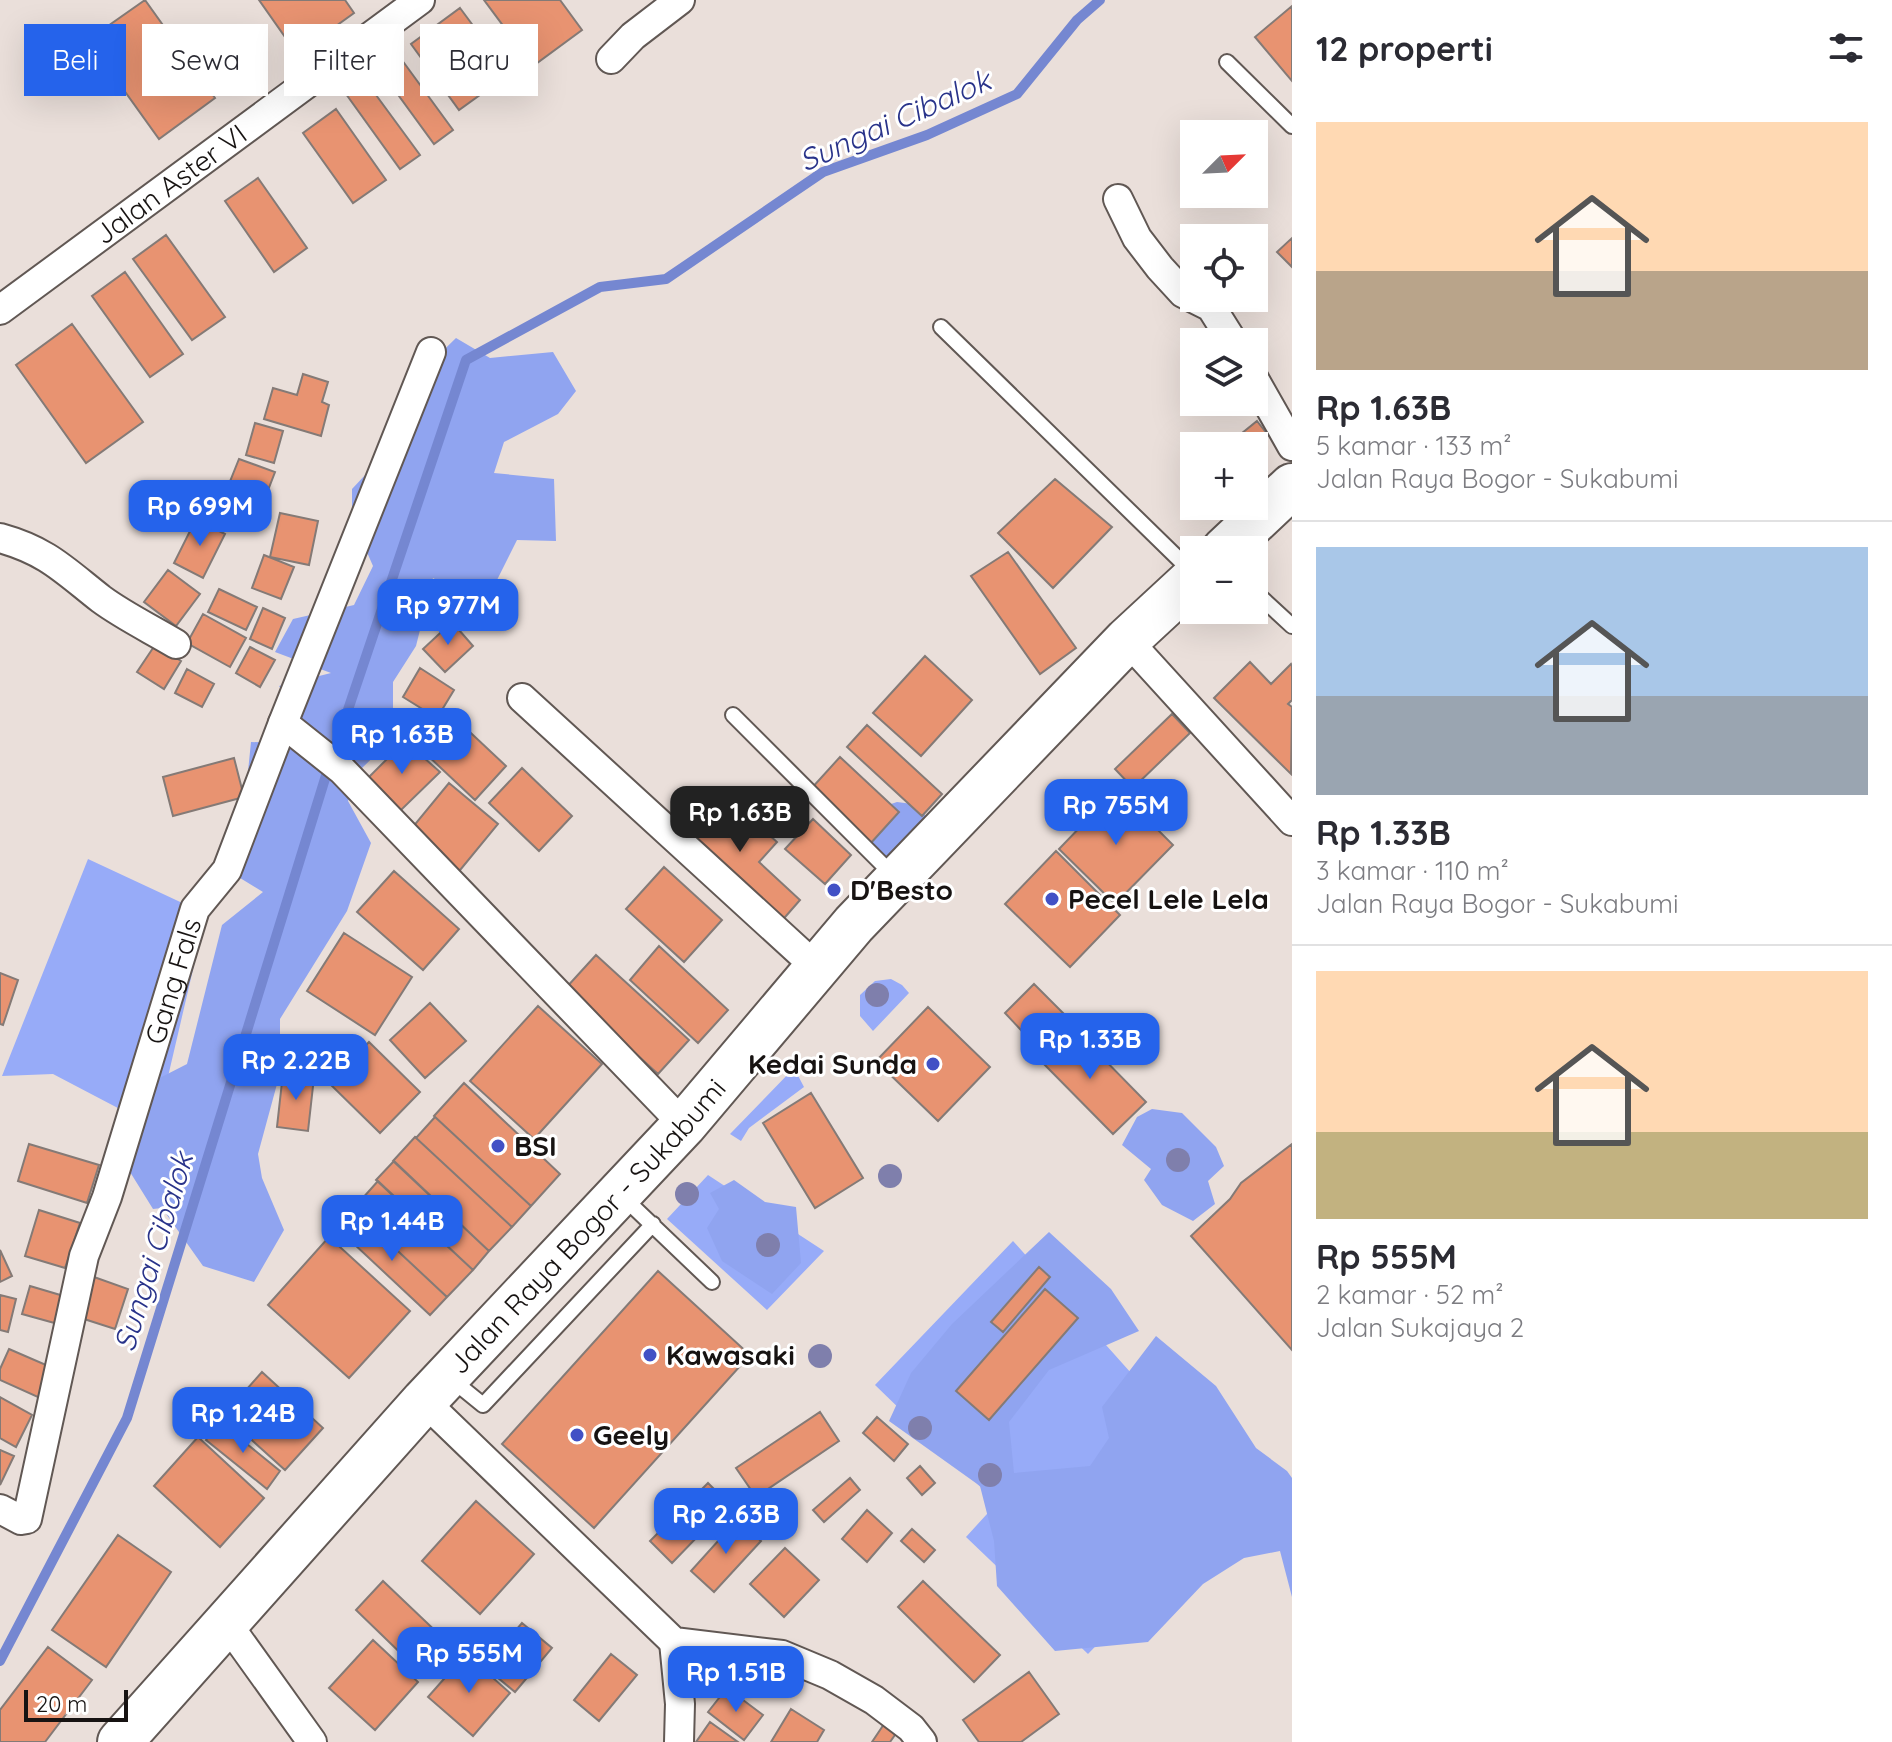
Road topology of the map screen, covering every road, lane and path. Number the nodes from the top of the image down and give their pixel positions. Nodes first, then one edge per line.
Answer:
1 (420, 0) edge
2 (680, 0) edge
3 (611, 59) dead end
4 (1227, 62) dead end
5 (1292, 126) edge
6 (1118, 199) dead end
7 (0, 310) edge
8 (941, 327) dead end
9 (1224, 328) edge
10 (431, 352) dead end
11 (1268, 404) edge
12 (1292, 446) edge
13 (1292, 486) edge
14 (1239, 536) edge
15 (0, 538) edge
16 (1180, 562) edge
17 (1180, 589) edge
18 (1268, 604) edge
19 (1292, 626) edge
20 (1127, 640) junction
21 (176, 644) dead end
22 (522, 698) dead end
23 (733, 715) dead end
24 (291, 730) junction
25 (1292, 821) edge
26 (897, 879) junction
27 (816, 967) junction
28 (684, 1125) junction
29 (619, 1193) junction
30 (653, 1224) junction
31 (712, 1282) dead end
32 (435, 1388) junction
33 (0, 1509) edge
34 (226, 1622) junction
35 (674, 1642) junction
36 (120, 1742) edge
37 (312, 1742) edge
38 (679, 1742) edge
39 (922, 1742) edge

1 - 7 street, Jalan Aster VI
2 - 3 street
4 - 5 lane
6 - 9 street
8 - 16 lane
10 - 24 street, Gang Fals
11 - 12 street
13 - 14 highway
15 - 21 street
17 - 20 highway, Jalan Raya Bogor - Sukabumi
18 - 19 lane
20 - 25 street
20 - 26 highway, Jalan Raya Bogor - Sukabumi
22 - 27 street
23 - 26 lane
24 - 28 street
24 - 33 street, Gang Fals
26 - 27 highway, Jalan Raya Bogor - Sukabumi
27 - 28 highway, Jalan Raya Bogor - Sukabumi
28 - 29 highway, Jalan Raya Bogor - Sukabumi
29 - 30 lane
29 - 32 highway, Jalan Raya Bogor - Sukabumi
30 - 31 lane
30 - 32 lane
32 - 34 highway, Jalan Raya Bogor - Sukabumi
32 - 35 street
34 - 36 highway, Jalan Raya Bogor - Sukabumi
34 - 37 street
35 - 38 street
35 - 39 street

